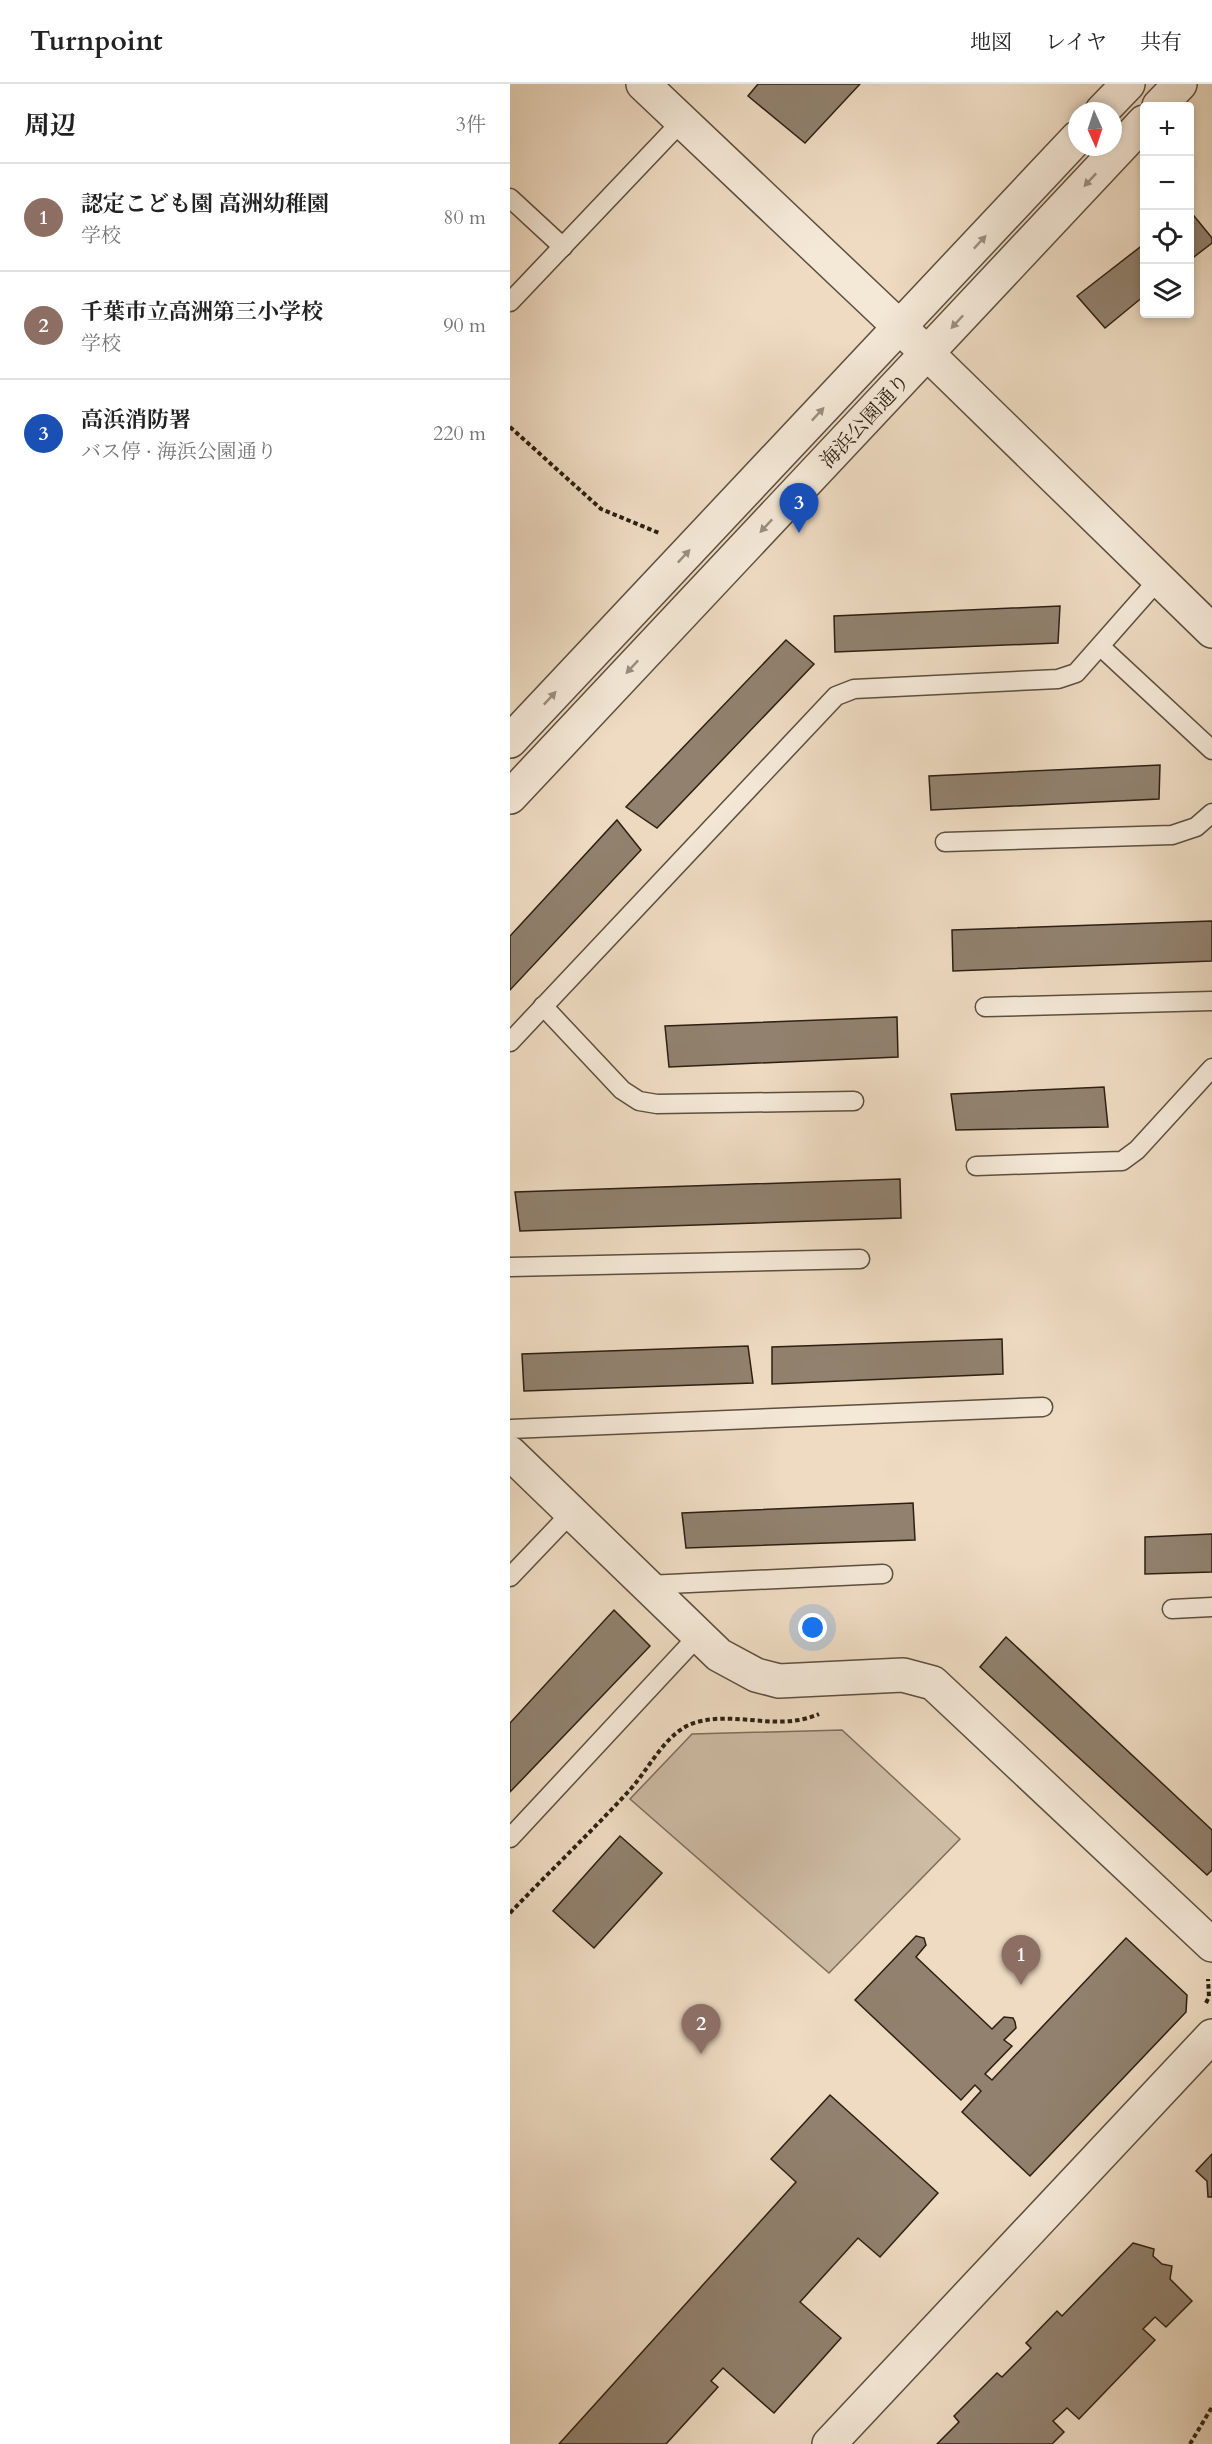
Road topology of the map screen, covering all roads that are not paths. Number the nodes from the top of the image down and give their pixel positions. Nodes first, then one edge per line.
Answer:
1 (643, 84) edge
2 (1128, 84) edge
3 (1180, 84) edge
4 (1111, 102) edge
5 (1163, 102) edge
6 (682, 121) junction
7 (1140, 126) edge
8 (1068, 148) edge
9 (510, 198) edge
10 (563, 247) junction
11 (510, 302) edge
12 (900, 327) junction
13 (928, 354) junction
14 (1158, 580) junction
15 (1212, 631) edge
16 (1101, 646) junction
17 (510, 741) edge
18 (1212, 750) edge
19 (510, 797) edge
20 (1212, 813) edge
21 (945, 842) dead end
22 (1212, 1001) edge
23 (543, 1006) junction
24 (985, 1007) dead end
25 (510, 1042) edge
26 (1212, 1068) edge
27 (854, 1101) dead end
28 (976, 1166) dead end
29 (860, 1259) dead end
30 (510, 1267) edge
31 (1043, 1407) dead end
32 (510, 1429) edge
33 (510, 1453) edge
34 (572, 1512) junction
35 (883, 1574) dead end
36 (510, 1577) edge
37 (647, 1585) junction
38 (1212, 1607) edge
39 (1172, 1609) dead end
40 (699, 1635) junction
41 (510, 1838) edge
42 (1208, 1944) edge
43 (1208, 2022) edge
44 (829, 2444) edge

1 - 6 street
2 - 4 street
3 - 5 street
6 - 10 lane
6 - 12 street
7 -> 13 street, 海浜公園通り
12 -> 8 street, 海浜公園通り
9 - 10 lane
10 - 11 lane
12 - 13 street
17 -> 12 street, 海浜公園通り
13 - 14 street
13 -> 19 street, 海浜公園通り
14 - 15 street
14 - 16 lane
16 - 18 lane
16 - 23 lane
20 - 21 lane
22 - 24 lane
23 - 25 lane
23 - 27 lane
26 - 28 lane
29 - 30 lane
31 - 32 lane
33 - 34 street
34 - 36 lane
34 - 37 street
35 - 37 lane
37 - 40 street
38 - 39 lane
40 - 41 lane
40 - 42 street
43 - 44 street

